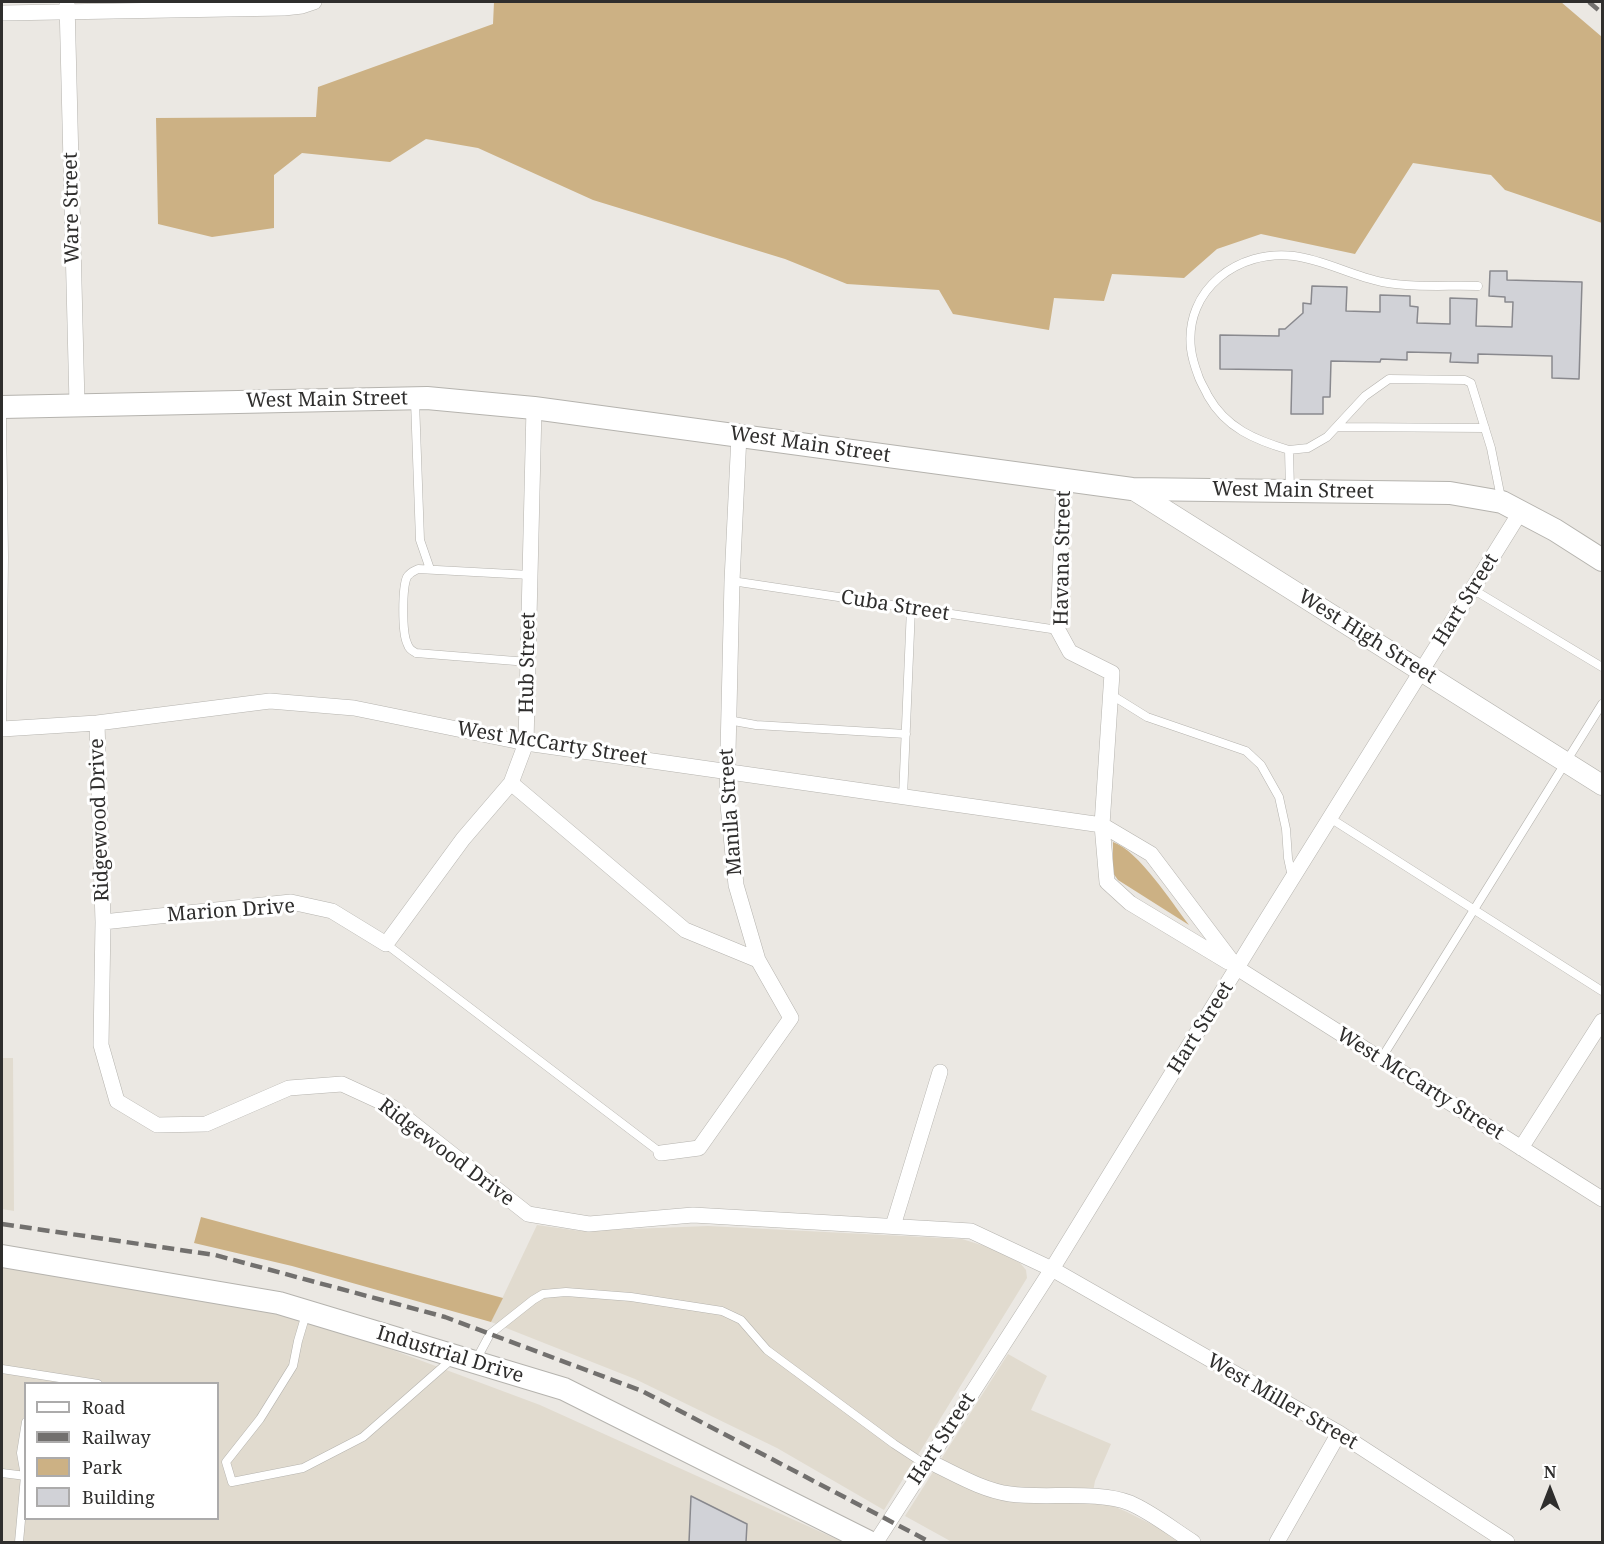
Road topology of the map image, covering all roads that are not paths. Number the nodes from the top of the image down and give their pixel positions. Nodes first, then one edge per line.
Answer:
1 (314, 2) edge
2 (68, 6) edge
3 (2, 13) edge
4 (1478, 286) dead end
5 (415, 398) junction
6 (77, 404) junction
7 (2, 407) edge
8 (534, 408) junction
9 (2, 418) edge
10 (1337, 427) junction
11 (1485, 428) junction
12 (739, 435) junction
13 (1289, 450) junction
14 (1064, 478) junction
15 (1132, 489) junction
16 (1290, 491) junction
17 (1512, 506) junction
18 (1602, 560) edge
19 (430, 569) junction
20 (530, 575) junction
21 (732, 581) junction
22 (1474, 590) junction
23 (911, 608) junction
24 (1058, 630) junction
25 (528, 662) junction
26 (1602, 667) edge
27 (1420, 672) junction
28 (1110, 694) junction
29 (1602, 704) edge
30 (728, 720) junction
31 (97, 723) junction
32 (2, 729) edge
33 (906, 734) junction
34 (526, 743) junction
35 (1566, 762) junction
36 (726, 771) junction
37 (511, 783) junction
38 (1602, 785) edge
39 (903, 797) junction
40 (1330, 818) junction
41 (1102, 825) junction
42 (1293, 878) junction
43 (1475, 910) junction
44 (103, 922) junction
45 (386, 944) junction
46 (758, 960) junction
47 (1238, 968) junction
48 (1602, 991) edge
49 (1602, 1021) edge
50 (1381, 1059) junction
51 (940, 1072) dead end
52 (1521, 1148) junction
53 (661, 1153) joint
54 (1602, 1199) edge
55 (893, 1226) junction
56 (2, 1256) edge
57 (1052, 1269) junction
58 (307, 1312) junction
59 (465, 1359) junction
60 (2, 1369) edge
61 (33, 1374) junction
62 (32, 1382) edge
63 (91, 1382) edge
64 (1338, 1433) junction
65 (24, 1434) edge
66 (927, 1463) junction
67 (24, 1470) edge
68 (2, 1473) edge
69 (24, 1476) edge
70 (24, 1487) edge
71 (19, 1542) edge
72 (869, 1542) edge
73 (876, 1542) edge
74 (1193, 1542) edge
75 (1277, 1542) edge
76 (1507, 1542) edge

1 - 2 street
2 - 3 street
2 - 6 street, Ware Street
4 - 13 lane
5 - 6 main road, West Main Street
5 - 8 main road, West Main Street
5 - 19 lane
6 - 7 main road, West Main Street
8 - 12 main road, West Main Street
8 - 20 street, Hub Street
9 - 32 lane
10 - 11 lane
10 - 11 lane
10 - 13 lane
11 - 17 lane
12 - 14 main road, West Main Street
12 - 21 street, Manila Street
13 - 16 lane
14 - 15 main road, West Main Street
14 - 24 street, Havana Street
15 - 16 main road, West Main Street
15 - 27 street, West High Street
16 - 17 main road, West Main Street
17 - 18 main road, West Main Street
17 - 22 street, Hart Street
19 - 20 lane
19 - 25 lane
20 - 25 street, Hub Street
21 - 23 lane, Cuba Street
21 - 30 street, Manila Street
22 - 26 lane
22 - 27 street, Hart Street
23 - 24 lane, Cuba Street
23 - 33 lane
24 - 28 street, Havana Street
25 - 34 street, Hub Street
27 - 35 street, West High Street
27 - 40 street, Hart Street
28 - 41 street, Havana Street
28 - 42 lane
29 - 35 lane
30 - 33 lane
30 - 36 street, Manila Street
31 - 32 street, West McCarty Street
31 - 34 street, West McCarty Street
31 - 44 street, Ridgewood Drive
33 - 39 lane
34 - 36 street, West McCarty Street
34 - 37 street, Hub Street
35 - 38 street, West High Street
35 - 43 lane
36 - 39 street, West McCarty Street
36 - 46 street, Manila Street
37 - 45 street, Hub Street
37 - 46 street
39 - 41 street, West McCarty Street
40 - 42 street, Hart Street
40 - 43 lane
41 - 47 street, West McCarty Street
41 - 47 street, West McCarty Street
42 - 47 street, Hart Street
43 - 48 lane
43 - 50 lane
44 - 45 street, Marion Drive
44 - 55 street, Ridgewood Drive
45 - 53 lane
46 - 53 street, Manila Street
47 - 50 street, West McCarty Street
47 - 57 street, Hart Street
49 - 52 street
50 - 52 street, West McCarty Street
51 - 55 street
52 - 54 street, West McCarty Street
55 - 57 street, Ridgewood Drive
56 - 58 main road, Industrial Drive
57 - 64 street, West Miller Street
57 - 66 street, Hart Street
58 - 59 main road, Industrial Drive
58 - 59 lane
59 - 66 lane
59 - 72 main road, Industrial Drive
60 - 61 lane
61 - 62 lane
61 - 63 lane
64 - 75 street
64 - 76 street, West Miller Street
65 - 67 lane
66 - 73 street, Hart Street
66 - 74 street
68 - 69 lane
70 - 71 lane

